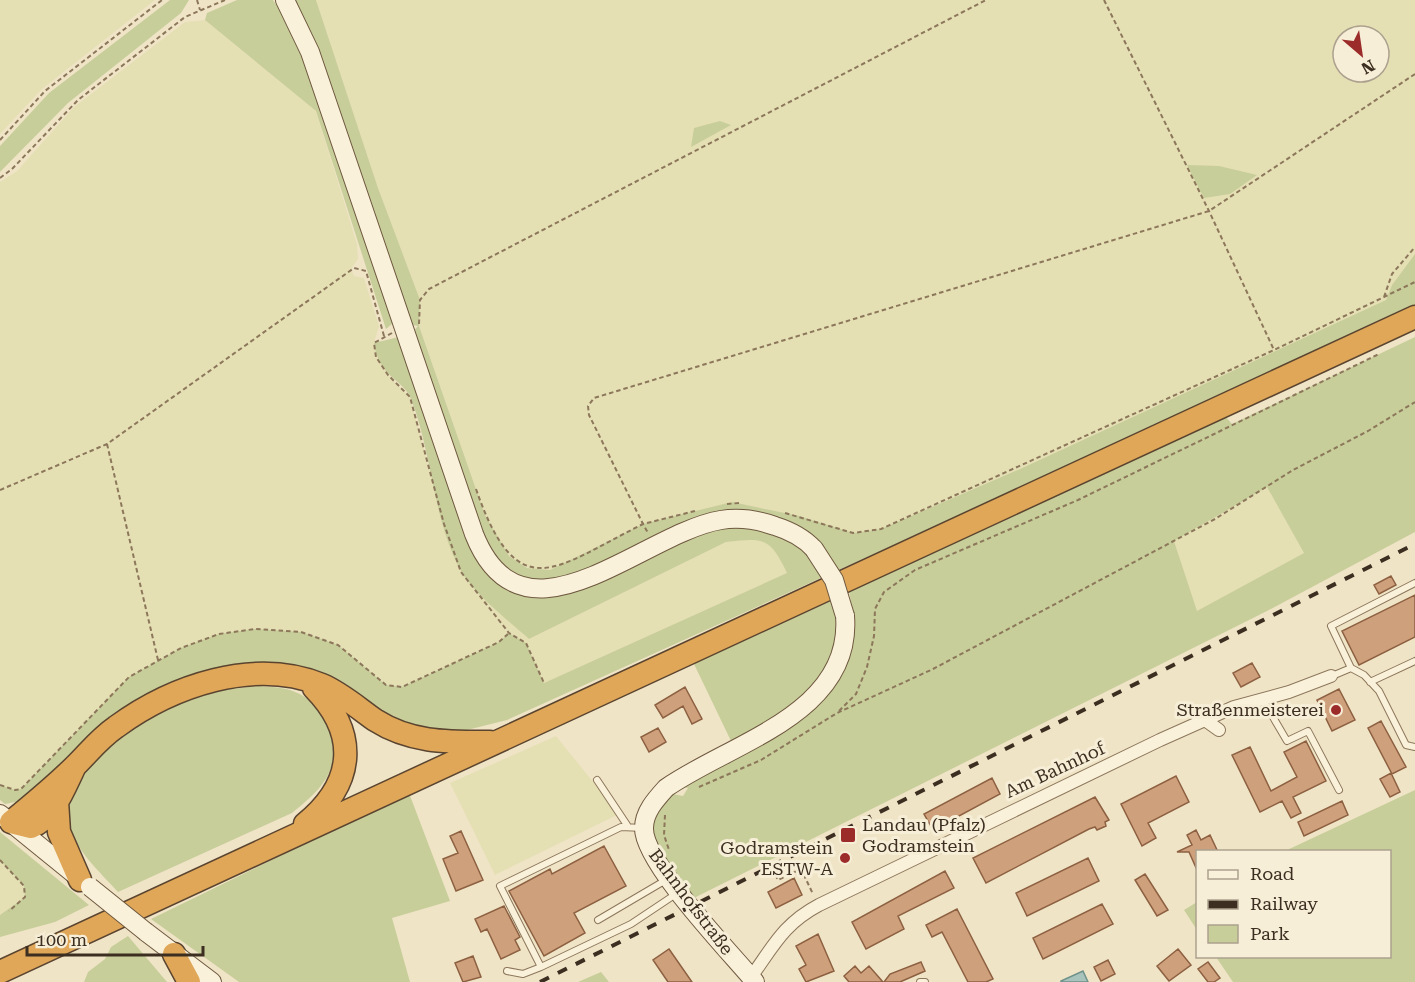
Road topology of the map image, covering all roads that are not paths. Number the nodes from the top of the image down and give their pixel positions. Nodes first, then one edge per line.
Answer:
1 (285, 0) edge
2 (1415, 317) edge
3 (1415, 583) edge
4 (1415, 661) edge
5 (1351, 668) junction
6 (1331, 676) joint
7 (305, 680) junction
8 (1370, 682) junction
9 (1263, 700) junction
10 (1205, 720) junction
11 (1219, 730) dead end
12 (497, 742) junction
13 (1415, 747) edge
14 (75, 766) junction
15 (597, 780) dead end
16 (1339, 790) dead end
17 (57, 801) junction
18 (5, 818) edge
19 (635, 827) junction
20 (285, 840) junction
21 (85, 883) junction
22 (674, 885) junction
23 (598, 920) dead end
24 (174, 954) junction
25 (541, 968) junction
26 (3, 971) edge
27 (507, 971) dead end
28 (753, 980) edge
29 (189, 982) edge
30 (212, 982) edge
31 (920, 982) edge
32 (925, 982) edge

1 - 19 street, bridge
2 - 12 highway
3 - 5 lane
4 - 8 lane
5 - 6 lane
5 - 8 lane
6 - 9 street, Am Bahnhof
7 - 12 highway
7 - 14 highway
7 - 20 highway
8 - 13 lane
9 - 10 street, Am Bahnhof
9 - 16 lane
10 - 11 street
10 - 28 street, Am Bahnhof
12 - 20 highway
14 - 17 highway
14 - 18 highway
15 - 19 lane
17 - 18 highway
17 - 21 highway
18 - 21 street
19 - 22 street, Bahnhofstraße
19 - 25 lane
20 - 26 highway
21 - 24 street, bridge
22 - 23 lane
22 - 25 lane
22 - 28 street, Bahnhofstraße
24 - 29 highway
24 - 30 street
25 - 27 lane
31 - 32 lane

